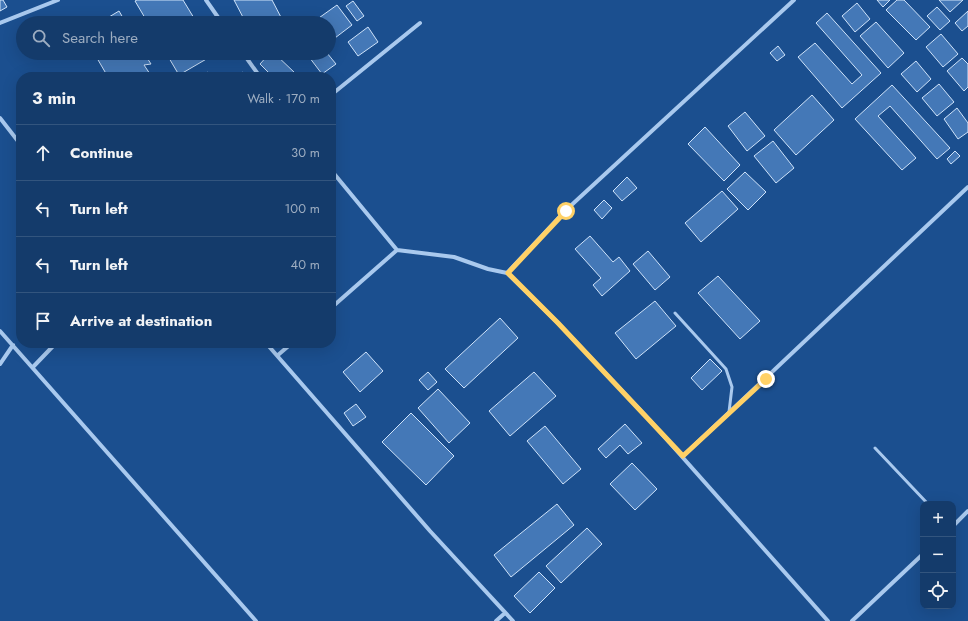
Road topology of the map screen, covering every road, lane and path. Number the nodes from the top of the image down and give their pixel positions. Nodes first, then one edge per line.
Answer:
1 (58, 0) edge
2 (206, 0) edge
3 (794, 0) edge
4 (18, 16) edge
5 (217, 16) edge
6 (16, 17) edge
7 (0, 23) edge
8 (420, 23) dead end
9 (249, 60) edge
10 (257, 72) edge
11 (336, 91) edge
12 (0, 118) edge
13 (16, 138) edge
14 (336, 176) edge
15 (968, 187) edge
16 (397, 250) junction
17 (508, 273) junction
18 (336, 304) edge
19 (675, 313) dead end
20 (0, 331) edge
21 (13, 345) junction
22 (51, 348) edge
23 (271, 348) edge
24 (286, 348) edge
25 (278, 355) junction
26 (0, 364) edge
27 (33, 367) junction
28 (729, 413) junction
29 (875, 448) dead end
30 (683, 456) junction
31 (925, 501) edge
32 (968, 512) edge
33 (956, 523) edge
34 (920, 557) edge
35 (505, 613) junction
36 (256, 621) edge
37 (496, 621) edge
38 (512, 621) edge
39 (828, 621) edge
40 (852, 621) edge

1 - 4 street
2 - 5 street
3 - 17 street
6 - 7 street
8 - 11 street
9 - 10 street
12 - 13 street
14 - 16 street
15 - 28 street
16 - 17 street
16 - 18 street
17 - 30 street
19 - 28 lane
20 - 21 street
21 - 26 street
21 - 27 street
22 - 27 street
23 - 25 street
24 - 25 street
25 - 35 street
27 - 36 street
28 - 30 street
29 - 31 lane
30 - 39 street
32 - 33 street
34 - 40 street
35 - 37 street
35 - 38 street

